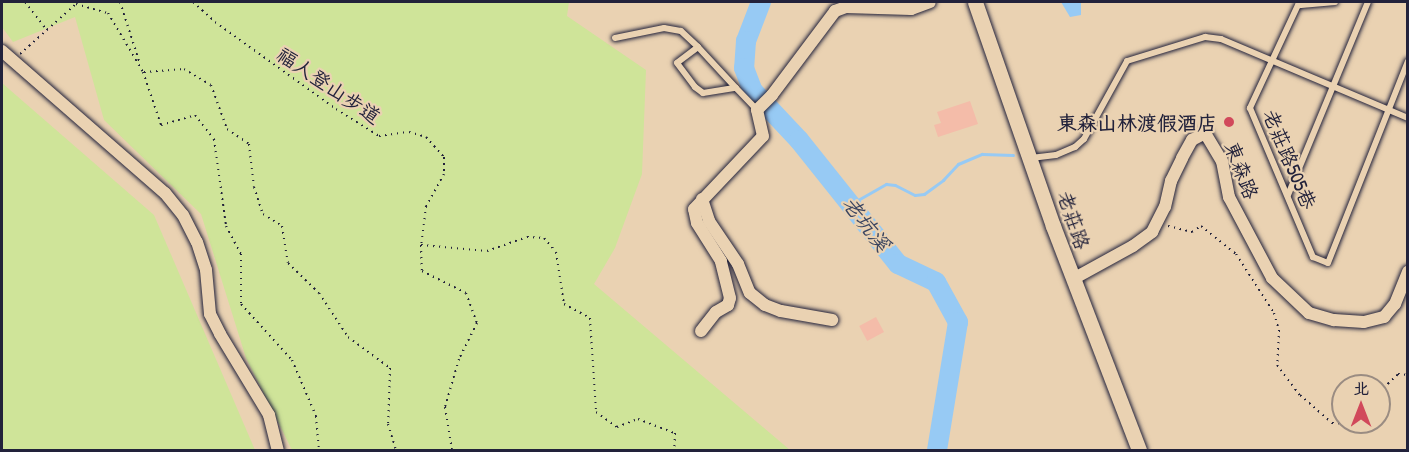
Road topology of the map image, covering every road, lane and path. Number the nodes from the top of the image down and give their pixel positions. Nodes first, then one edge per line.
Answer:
1 (25, 2) edge
2 (120, 2) edge
3 (193, 2) edge
4 (930, 2) edge
5 (975, 2) edge
6 (1335, 2) edge
7 (1368, 2) edge
8 (47, 30) junction
9 (615, 38) dead end
10 (698, 47) junction
11 (2, 51) edge
12 (1274, 60) junction
13 (12, 61) junction
14 (1407, 61) edge
15 (143, 72) junction
16 (1334, 87) junction
17 (736, 88) junction
18 (756, 110) junction
19 (1387, 111) junction
20 (1407, 118) edge
21 (1031, 158) junction
22 (1288, 195) junction
23 (702, 199) junction
24 (1157, 222) junction
25 (421, 245) junction
26 (1407, 272) edge
27 (1073, 279) junction
28 (832, 321) dead end
29 (701, 331) dead end
30 (1407, 375) edge
31 (1391, 381) edge
32 (1331, 422) edge
33 (278, 450) edge
34 (319, 450) edge
35 (396, 450) edge
36 (452, 450) edge
37 (674, 450) edge
38 (1139, 450) edge

1 - 8 path
2 - 15 path
3 - 25 path, 福人登山步道
4 - 18 street
5 - 21 street, 老莊路
6 - 12 lane, 老莊路505巷
7 - 16 lane
8 - 13 path
8 - 15 path
9 - 10 lane
10 - 17 lane
10 - 17 lane
11 - 13 street
12 - 16 lane
12 - 21 lane
12 - 22 lane, 老莊路505巷
13 - 33 street
14 - 19 lane
15 - 34 path
15 - 35 path
16 - 19 lane
16 - 22 lane
17 - 18 lane
18 - 23 street
19 - 20 lane
19 - 22 lane, 老莊路505巷
21 - 27 street, 老莊路
23 - 28 street
23 - 29 street
24 - 26 street, 東森路
24 - 27 street, 東森路
24 - 32 path
25 - 36 path, 福人登山步道
25 - 37 path
27 - 38 street, 老莊路
30 - 31 path

